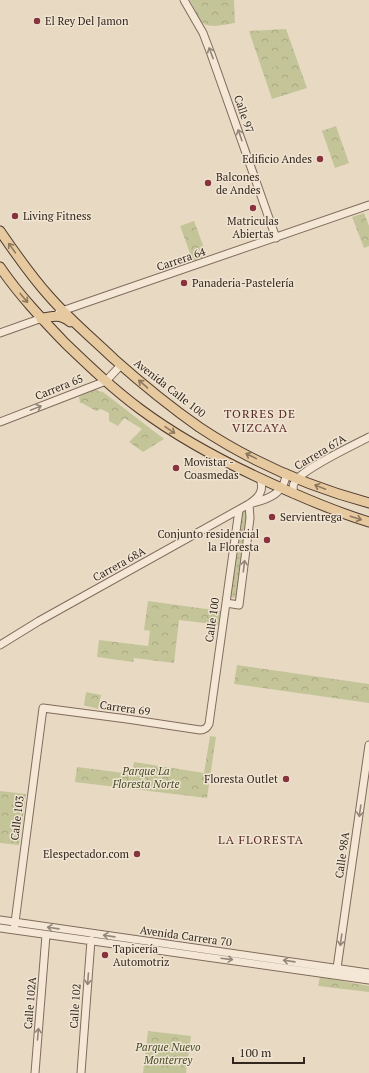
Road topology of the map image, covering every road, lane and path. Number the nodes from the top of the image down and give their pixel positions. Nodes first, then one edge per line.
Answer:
1 (184, 0) edge
2 (369, 205) edge
3 (0, 231) edge
4 (276, 238) junction
5 (0, 268) edge
6 (63, 311) junction
7 (41, 319) junction
8 (0, 333) edge
9 (114, 358) junction
10 (121, 365) junction
11 (106, 381) junction
12 (0, 422) edge
13 (369, 437) edge
14 (286, 473) junction
15 (298, 478) junction
16 (260, 479) junction
17 (282, 488) junction
18 (294, 494) junction
19 (369, 503) edge
20 (249, 504) junction
21 (239, 510) junction
22 (369, 522) edge
23 (226, 603) junction
24 (0, 645) edge
25 (43, 708) joint
26 (204, 730) joint
27 (369, 745) edge
28 (0, 920) edge
29 (15, 922) junction
30 (0, 928) edge
31 (14, 930) junction
32 (46, 935) junction
33 (91, 940) junction
34 (269, 958) junction
35 (258, 964) junction
36 (337, 968) junction
37 (369, 972) edge
38 (369, 980) edge
39 (35, 1073) edge
40 (81, 1073) edge

4 -> 1 street, Calle 97
2 - 4 street, Carrera 64
6 -> 3 main road, Avenida Calle 100
4 - 6 street, Carrera 64
5 -> 7 main road
6 - 7 street, Carrera 64
6 - 9 main road, Avenida Calle 100
7 - 8 street, Carrera 64
7 - 9 main road
7 - 11 main road
9 - 10 main road, Avenida Calle 100
10 - 11 street, Carrera 65
14 -> 10 main road, Avenida Calle 100
12 -> 11 street, Carrera 65
11 -> 16 main road
13 - 15 street, Carrera 67A
14 - 15 main road, Avenida Calle 100
14 - 17 street
15 - 18 street, Carrera 67A
19 -> 15 main road, Avenida Calle 100
16 - 17 main road
16 - 20 street, Carrera 68A
17 - 18 main road
17 - 20 street, Carrera 68A
18 -> 22 main road
20 - 21 street, Carrera 68A
23 -> 20 street
21 - 23 street, Calle 100
21 - 24 street, Carrera 68A
23 - 26 street, Calle 100
25 - 26 street, Carrera 69
25 - 29 street, Calle 103
27 -> 36 street, Calle 98A
28 - 29 street, Avenida Carrera 70
29 - 31 street, Calle 103
34 -> 29 street, Avenida Carrera 70
30 - 31 street, Avenida Carrera 70
31 - 32 street, Avenida Carrera 70
32 - 33 street, Avenida Carrera 70
39 -> 32 street, Calle 102A
33 -> 35 street, Avenida Carrera 70
33 -> 40 street, Calle 102
34 - 35 street
36 -> 34 street, Avenida Carrera 70
35 - 38 street, Avenida Carrera 70
36 - 37 street, Avenida Carrera 70

